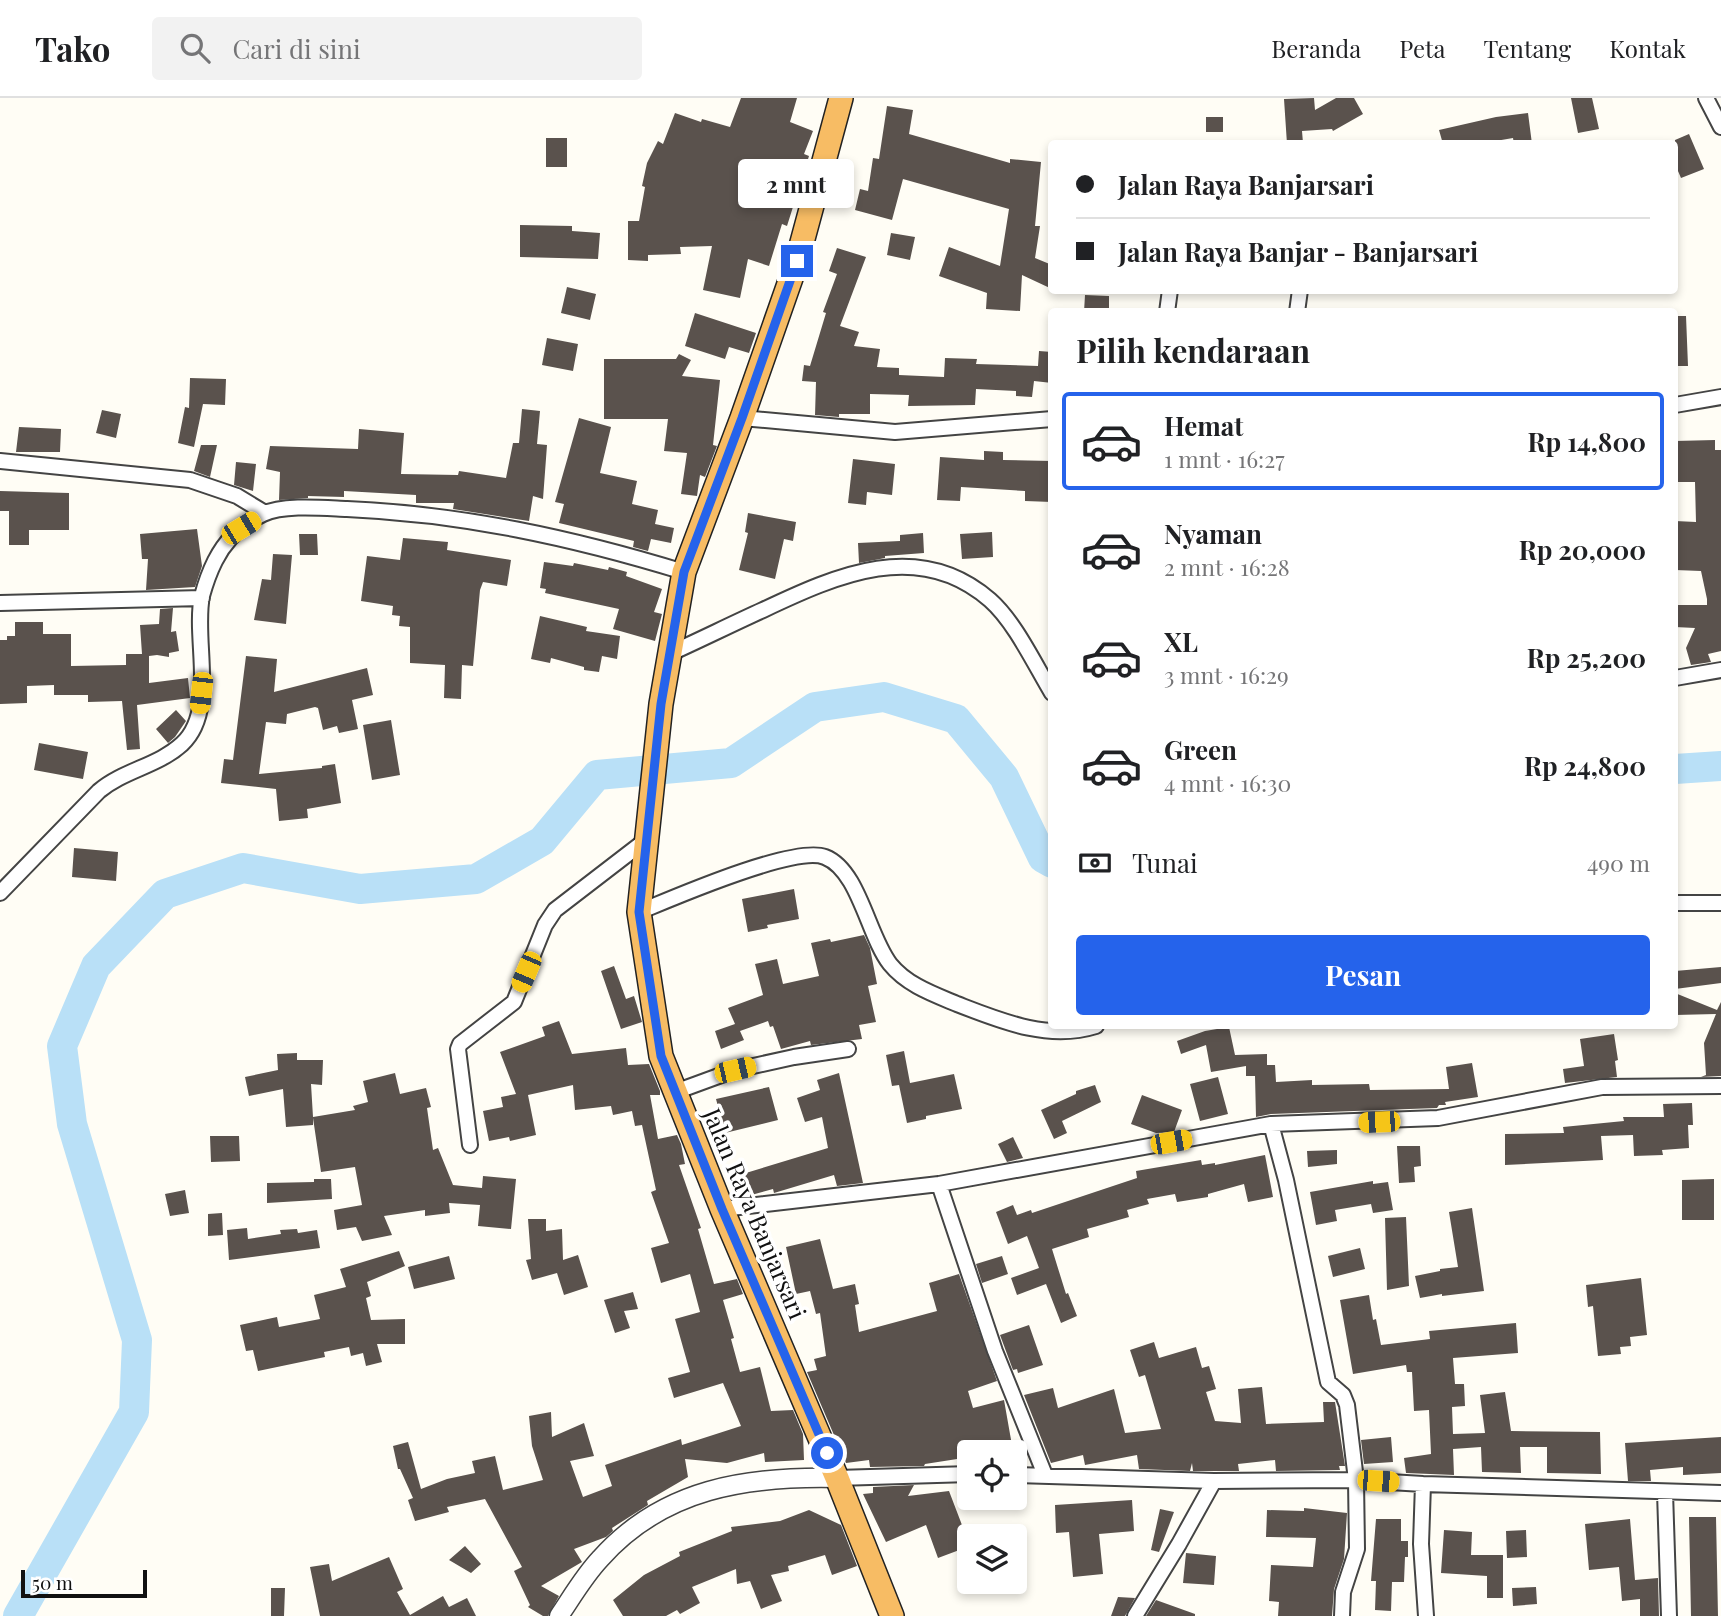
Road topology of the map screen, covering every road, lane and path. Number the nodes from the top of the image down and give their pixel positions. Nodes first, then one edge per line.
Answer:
1 (841, 98) edge
2 (1706, 98) edge
3 (1721, 127) edge
4 (1721, 397) edge
5 (1678, 404) edge
6 (742, 418) junction
7 (1048, 419) edge
8 (0, 461) edge
9 (265, 513) junction
10 (684, 572) junction
11 (202, 598) junction
12 (0, 603) edge
13 (671, 653) junction
14 (1721, 670) edge
15 (1678, 677) edge
16 (1048, 686) edge
17 (646, 840) junction
18 (0, 893) edge
19 (1678, 903) edge
20 (1721, 903) edge
21 (639, 912) junction
22 (1074, 1029) edge
23 (848, 1049) dead end
24 (1721, 1086) edge
25 (675, 1091) junction
26 (1271, 1124) junction
27 (470, 1145) dead end
28 (939, 1184) junction
29 (722, 1209) junction
30 (957, 1474) edge
31 (1027, 1475) edge
32 (1045, 1475) junction
33 (837, 1478) junction
34 (1356, 1480) junction
35 (1214, 1481) junction
36 (1423, 1484) junction
37 (1665, 1492) junction
38 (1721, 1493) edge
39 (559, 1616) edge
40 (892, 1616) edge
41 (1135, 1616) edge
42 (1342, 1616) edge
43 (1426, 1616) edge
44 (1670, 1616) edge

1 - 6 highway, Jalan Raya Banjarsari
2 - 3 street
4 - 5 street
6 - 7 street
6 - 10 highway, Jalan Raya Banjarsari
8 - 9 street
9 - 10 street
9 - 11 street
10 - 13 highway, Jalan Raya Banjarsari
11 - 12 street
11 - 18 street
13 - 16 street
13 - 17 highway, Jalan Raya Banjarsari
14 - 15 street
17 - 21 highway, Jalan Raya Banjarsari
17 - 27 street
19 - 20 street
21 - 22 street
21 - 25 highway, Jalan Raya Banjarsari
23 - 25 street
24 - 26 street
25 - 29 highway, Jalan Raya Banjarsari
26 - 28 street
26 - 34 street
28 - 29 street
28 - 32 street
29 - 33 highway, Jalan Raya Banjarsari
30 - 33 street
31 - 32 street
32 - 35 street
33 - 39 street
33 - 40 highway, Jalan Raya Banjarsari
34 - 35 street
34 - 36 street
34 - 42 street
35 - 41 street
36 - 37 street
36 - 43 street
37 - 38 street
37 - 44 street

